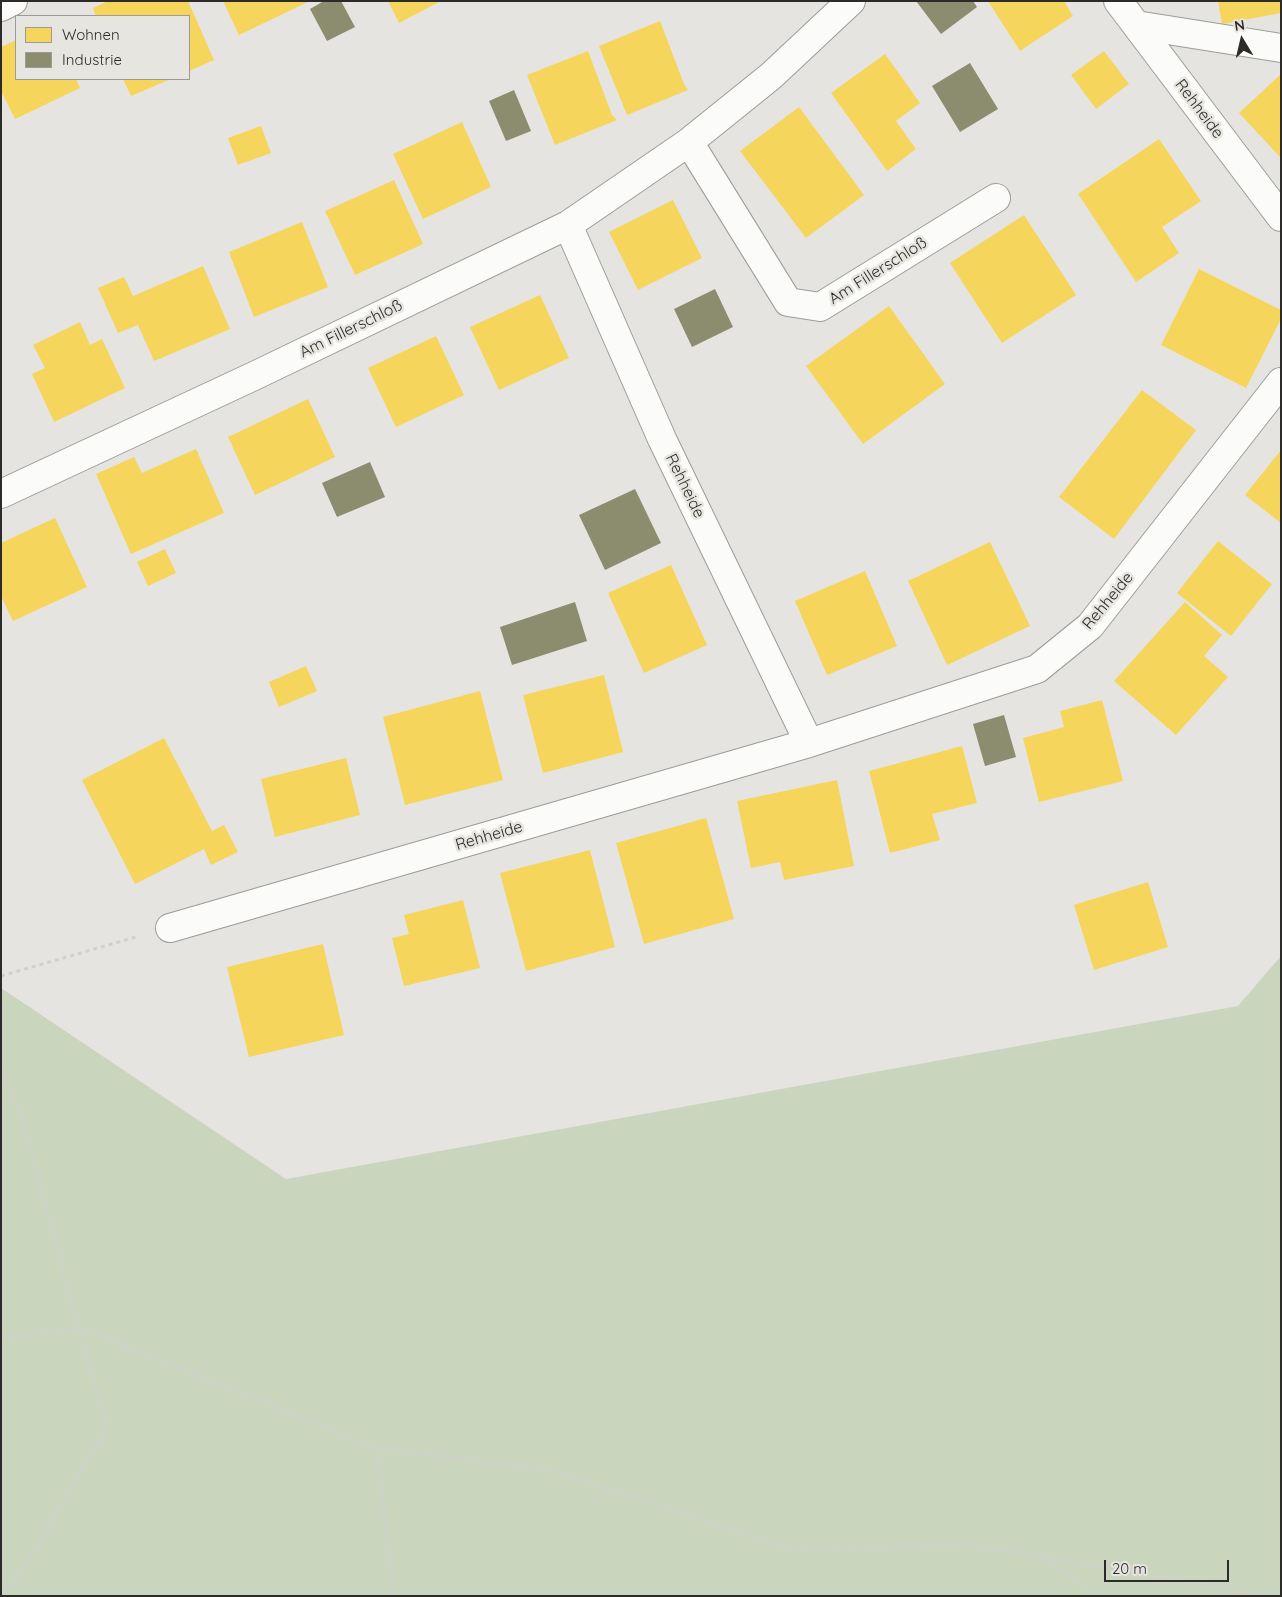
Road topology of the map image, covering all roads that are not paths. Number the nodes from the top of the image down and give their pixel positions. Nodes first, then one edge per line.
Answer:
1 (13, 1) edge
2 (851, 1) edge
3 (1118, 1) edge
4 (1, 8) edge
5 (1136, 25) junction
6 (1281, 48) edge
7 (689, 142) junction
8 (996, 198) dead end
9 (1281, 217) edge
10 (568, 225) junction
11 (1281, 382) edge
12 (1, 494) edge
13 (809, 744) junction
14 (170, 928) road end

1 - 4 street
2 - 7 street, Am Fillerschloß
3 - 5 street, Rehheide
5 - 6 street
5 - 9 street, Rehheide
7 - 8 street, Am Fillerschloß
7 - 10 street, Am Fillerschloß
10 - 12 street, Am Fillerschloß
10 - 13 street, Rehheide
11 - 13 street, Rehheide
13 - 14 street, Rehheide

